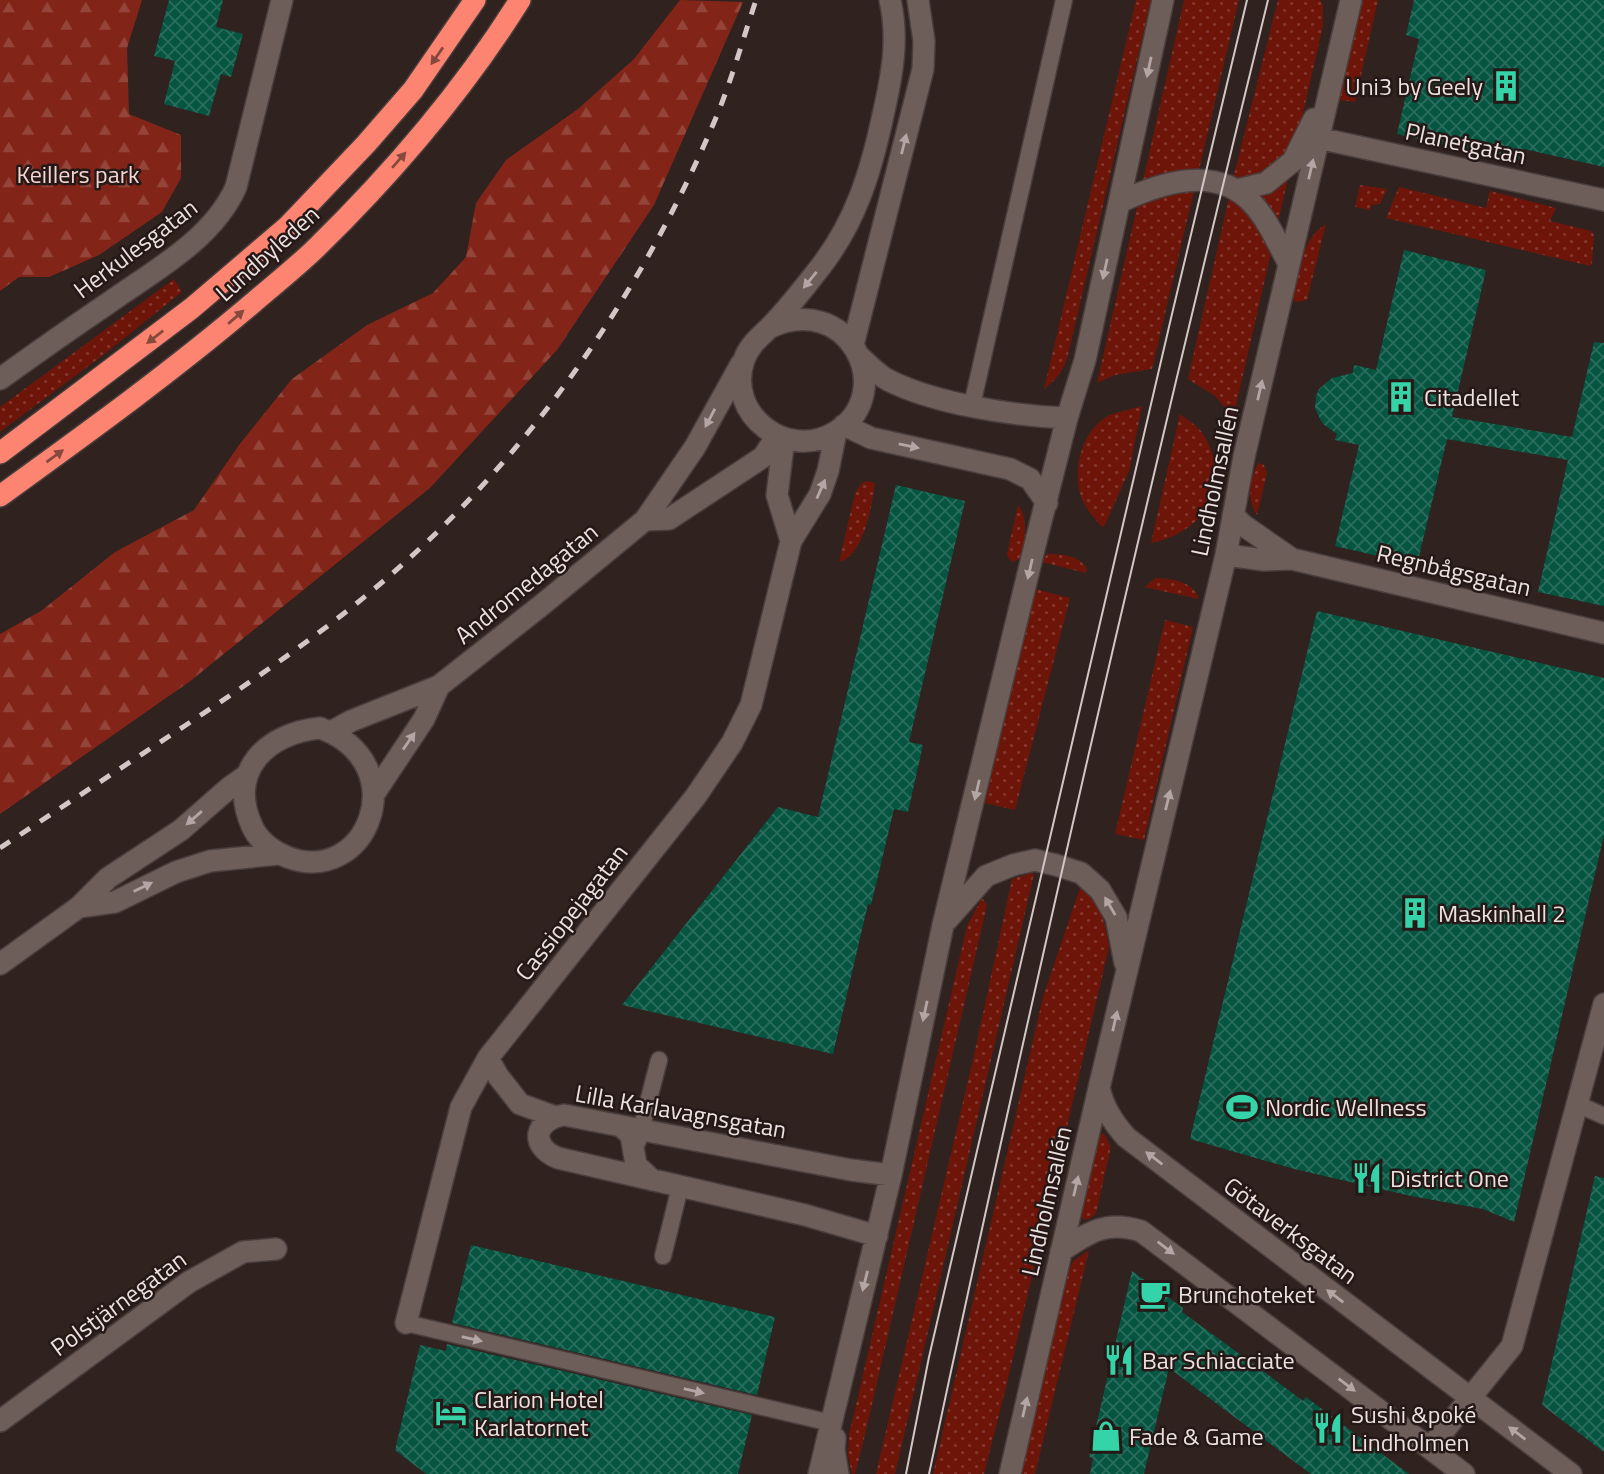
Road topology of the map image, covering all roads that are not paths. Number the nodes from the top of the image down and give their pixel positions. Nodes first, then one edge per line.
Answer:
1 (282, 0) edge
2 (475, 0) edge
3 (520, 0) edge
4 (890, 0) edge
5 (918, 0) edge
6 (1064, 0) edge
7 (1163, 0) edge
8 (1351, 0) edge
9 (1331, 86) junction
10 (1318, 138) junction
11 (1237, 190) junction
12 (1604, 200) edge
13 (1120, 202) junction
14 (1289, 264) junction
15 (769, 328) junction
16 (856, 351) junction
17 (744, 358) junction
18 (0, 379) edge
19 (972, 405) junction
20 (1067, 418) junction
21 (840, 429) junction
22 (780, 438) junction
23 (0, 453) edge
24 (0, 495) edge
25 (1047, 503) junction
26 (1233, 515) junction
27 (645, 520) junction
28 (791, 541) junction
29 (1226, 555) junction
30 (1292, 559) junction
31 (1604, 633) edge
32 (439, 685) junction
33 (331, 732) junction
34 (247, 775) junction
35 (374, 794) junction
36 (278, 853) junction
37 (79, 906) junction
38 (943, 925) junction
39 (0, 964) edge
40 (1126, 972) junction
41 (1604, 1008) edge
42 (488, 1058) junction
43 (659, 1060) dead end
44 (1099, 1087) junction
45 (1577, 1104) junction
46 (553, 1116) junction
47 (1604, 1116) edge
48 (631, 1128) junction
49 (663, 1135) junction
50 (634, 1153) junction
51 (609, 1170) junction
52 (891, 1175) junction
53 (654, 1181) junction
54 (680, 1187) junction
55 (877, 1236) junction
56 (275, 1249) dead end
57 (1061, 1251) junction
58 (663, 1256) dead end
59 (406, 1323) joint
60 (837, 1394) junction
61 (1471, 1399) junction
62 (0, 1420) edge
63 (831, 1423) junction
64 (1017, 1442) junction
65 (1430, 1448) junction
66 (819, 1474) edge
67 (838, 1474) edge
68 (1003, 1474) edge
69 (1010, 1474) edge
70 (1464, 1474) edge
71 (1571, 1474) edge

1 - 18 street, Herkulesgatan
2 -> 23 highway, Lundbyleden
24 -> 3 highway, Lundbyleden
4 -> 15 street
16 -> 5 street, Cassiopejagatan
6 - 19 lane
7 -> 13 street, Lindholmsallén
8 - 9 street, Lindholmsallén
9 - 10 street, Lindholmsallén
9 - 11 street
10 - 12 street, Planetgatan
14 -> 10 street, Lindholmsallén
11 - 13 street
11 - 14 street
13 -> 20 street, Lindholmsallén
26 -> 14 street, Lindholmsallén
15 - 16 street
15 - 17 street
16 - 19 street
16 - 21 street, Cassiopejagatan
17 - 22 street
17 -> 27 street, Andromedagatan
19 - 20 street
20 - 25 street, Lindholmsallén
21 - 22 street
21 -> 25 street
28 -> 21 street, Cassiopejagatan
22 - 27 street, Andromedagatan
22 - 28 street, Cassiopejagatan
25 -> 38 street, Lindholmsallén
26 - 29 street, Lindholmsallén
26 - 30 street, Regnbågsgatan
27 - 32 street, Andromedagatan
28 - 42 street, Cassiopejagatan
29 - 30 street, Regnbågsgatan
40 -> 29 street, Lindholmsallén
30 - 31 street, Regnbågsgatan
32 - 33 street, Andromedagatan
35 -> 32 street, Andromedagatan
33 - 34 street, Andromedagatan
33 - 35 street, Andromedagatan
34 - 36 street
34 -> 37 street, Andromedagatan
35 - 36 street, Andromedagatan
37 -> 36 street, Andromedagatan
37 - 39 street, Andromedagatan
40 -> 38 street, Lindholmsallén
38 -> 52 street, Lindholmsallén
44 -> 40 street, Lindholmsallén
41 - 45 street
42 - 46 street
42 - 59 street, Cassiopejagatan
43 - 48 lane
57 -> 44 street, Lindholmsallén
61 -> 44 street, Götaverksgatan
45 - 47 lane
45 - 61 street
46 - 48 street, Lilla Karlavagnsgatan
46 - 51 street, Lilla Karlavagnsgatan
48 - 49 street, Lilla Karlavagnsgatan
48 - 50 street
49 - 50 street
49 - 52 street, Lilla Karlavagnsgatan
50 - 51 street
50 - 53 street
51 - 53 street, Lilla Karlavagnsgatan
52 - 55 street, Lindholmsallén
53 - 54 street, Lilla Karlavagnsgatan
54 - 55 street, Lilla Karlavagnsgatan
54 - 58 lane
55 -> 60 street, Lindholmsallén
56 - 62 street, Polstjärnegatan
64 -> 57 street, Lindholmsallén
57 -> 65 street
59 -> 63 lane
60 - 63 street, Lindholmsallén
60 - 67 street, Lindholmsallén
61 - 65 street
71 -> 61 street, Götaverksgatan
63 - 66 street, Lindholmsallén
64 - 68 street, Lindholmsallén
64 - 69 street, Lindholmsallén
65 - 70 street

